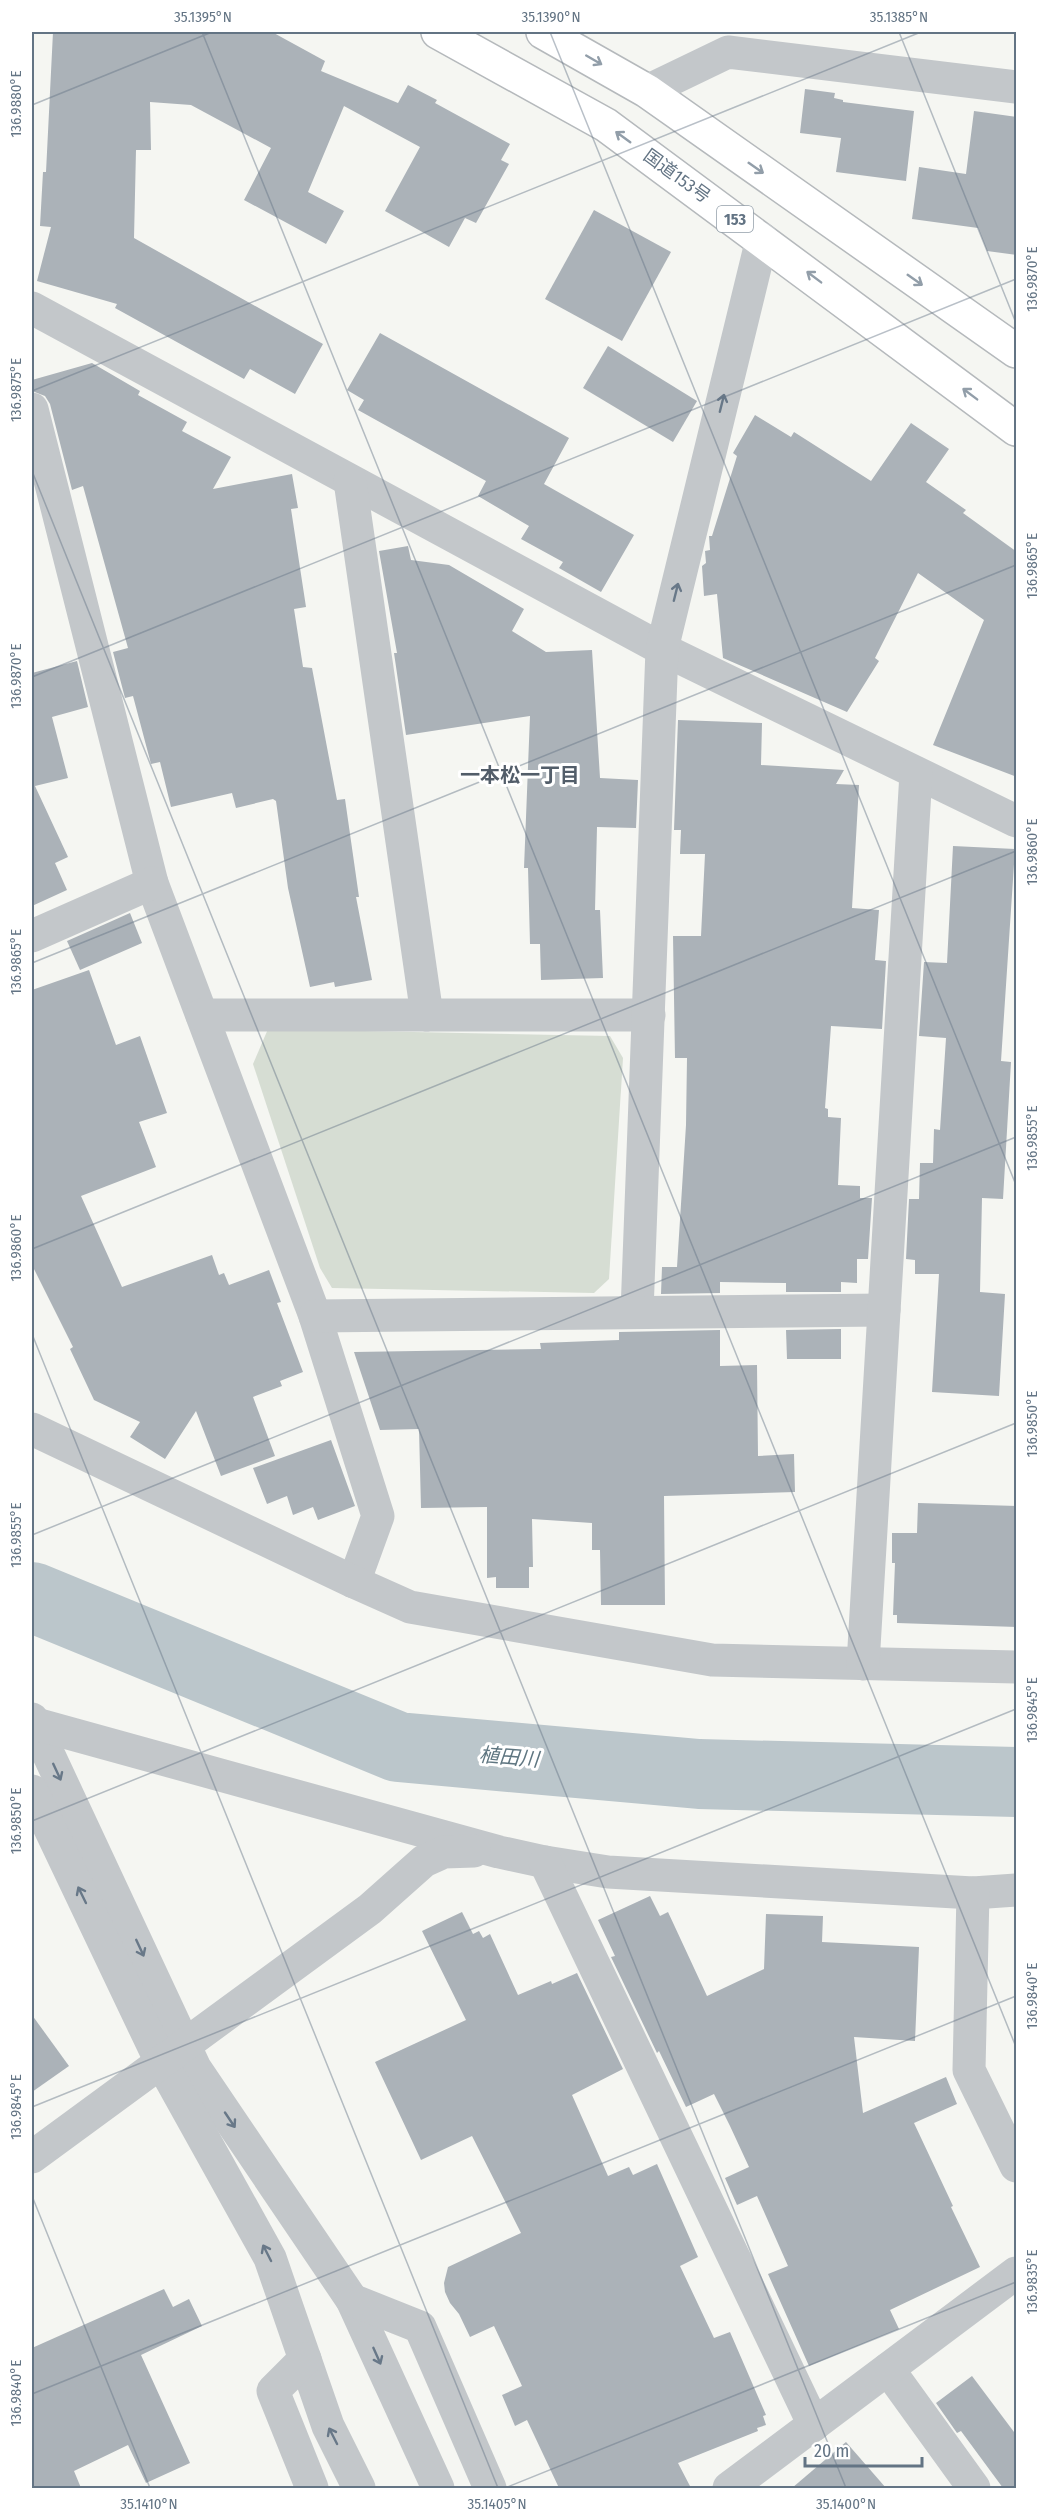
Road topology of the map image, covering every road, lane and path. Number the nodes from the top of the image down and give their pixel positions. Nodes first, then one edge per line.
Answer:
1 (438, 32) edge
2 (543, 32) edge
3 (728, 42) edge
4 (1017, 87) edge
5 (647, 91) junction
6 (762, 239) junction
7 (32, 308) edge
8 (1017, 351) edge
9 (32, 409) edge
10 (1017, 429) edge
11 (350, 481) junction
12 (662, 649) junction
13 (916, 773) junction
14 (1017, 821) edge
15 (152, 883) junction
16 (32, 936) edge
17 (202, 1015) junction
18 (427, 1015) junction
19 (649, 1015) junction
20 (884, 1310) junction
21 (637, 1312) junction
22 (315, 1316) junction
23 (32, 1429) edge
24 (354, 1582) junction
25 (863, 1664) junction
26 (1017, 1667) edge
27 (32, 1722) edge
28 (32, 1791) edge
29 (499, 1852) junction
30 (545, 1862) junction
31 (1017, 1890) edge
32 (973, 1893) junction
33 (173, 2053) junction
34 (32, 2157) edge
35 (1017, 2166) edge
36 (1017, 2273) edge
37 (352, 2301) junction
38 (305, 2359) junction
39 (888, 2369) junction
40 (814, 2425) junction
41 (312, 2488) edge
42 (359, 2488) edge
43 (438, 2488) edge
44 (490, 2488) edge
45 (729, 2488) edge
46 (974, 2488) edge

6 -> 1 highway, 国道153号 / 153
2 -> 5 highway
3 - 4 street
3 - 5 street
5 -> 8 highway
10 -> 6 highway, 国道153号 / 153
12 -> 6 street
7 - 11 street
9 - 15 street
11 - 12 street
11 - 18 street
12 - 13 street
12 - 19 street
13 - 14 street
13 - 20 street
15 - 16 street
15 - 17 street
17 - 18 street
17 - 22 street
18 - 19 street
19 - 21 street
20 - 21 street
20 - 25 street
21 - 22 street
22 - 24 street
23 - 24 street
24 - 25 street
25 - 26 street
27 - 29 street
27 -> 33 street
33 -> 28 street
29 - 30 street
29 - 33 street
30 - 32 street
30 - 40 street
31 - 32 street
32 - 35 street
33 - 34 street
33 -> 37 street
38 -> 33 street
36 - 39 street
37 -> 43 street
37 - 44 street
38 - 41 street
42 -> 38 street
39 - 40 street
39 - 46 street
40 - 45 street

